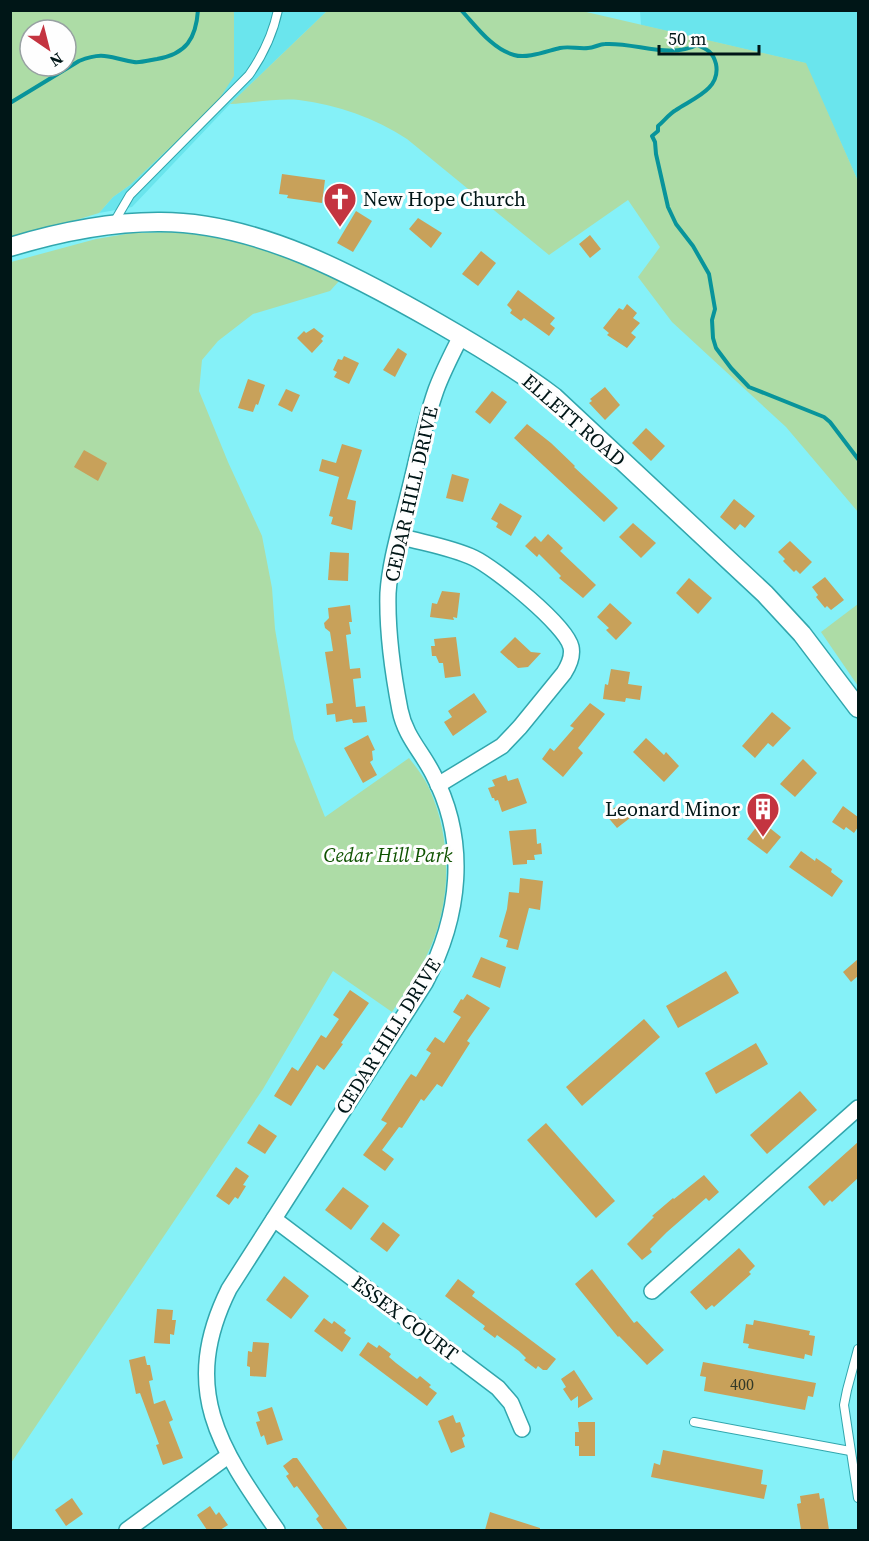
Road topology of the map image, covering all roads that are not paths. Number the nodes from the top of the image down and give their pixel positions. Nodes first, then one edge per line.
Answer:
1 (279, 10) edge
2 (112, 226) junction
3 (10, 247) edge
4 (461, 336) junction
5 (399, 536) junction
6 (858, 708) edge
7 (438, 785) junction
8 (858, 1108) edge
9 (274, 1219) junction
10 (652, 1291) dead end
11 (858, 1350) edge
12 (694, 1422) dead end
13 (522, 1429) dead end
14 (850, 1451) junction
15 (228, 1456) junction
16 (858, 1498) edge
17 (127, 1530) edge
18 (277, 1530) edge

1 - 2 lane
2 - 3 street, ELLETT ROAD
2 - 4 street, ELLETT ROAD
4 - 5 street, CEDAR HILL DRIVE
4 - 6 street, ELLETT ROAD
5 - 7 street, CEDAR HILL DRIVE
5 - 7 street
7 - 9 street, CEDAR HILL DRIVE
8 - 10 street
9 - 13 street, ESSEX COURT
9 - 15 street, CEDAR HILL DRIVE
11 - 14 lane
12 - 14 lane
14 - 16 lane
15 - 17 street
15 - 18 street, CEDAR HILL DRIVE

